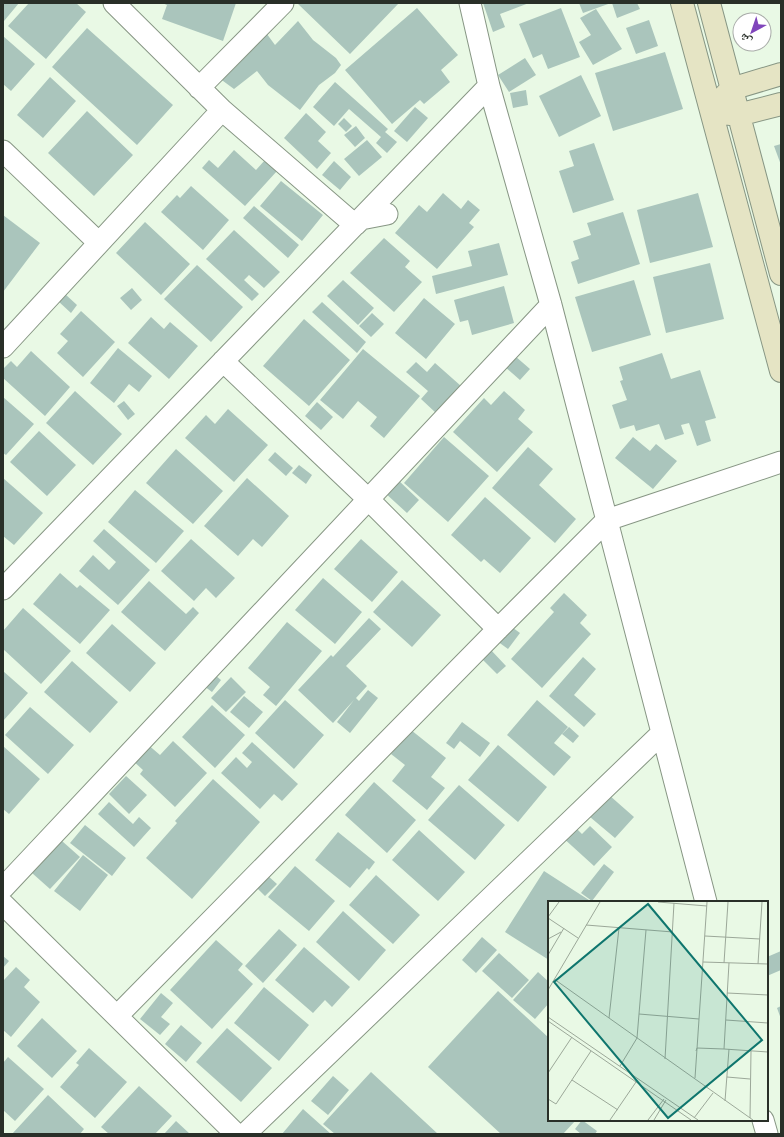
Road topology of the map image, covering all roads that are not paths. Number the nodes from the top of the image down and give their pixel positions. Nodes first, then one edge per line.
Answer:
1 (114, 3) edge
2 (283, 3) edge
3 (470, 3) edge
4 (682, 3) edge
5 (709, 3) edge
6 (781, 74) edge
7 (489, 86) junction
8 (199, 88) junction
9 (731, 89) junction
10 (781, 104) edge
11 (222, 110) junction
12 (711, 110) junction
13 (738, 115) junction
14 (3, 151) edge
15 (387, 214) dead end
16 (355, 225) junction
17 (99, 243) junction
18 (781, 274) edge
19 (551, 304) junction
20 (3, 348) edge
21 (223, 360) junction
22 (781, 371) edge
23 (781, 462) edge
24 (368, 499) junction
25 (607, 520) junction
26 (3, 589) edge
27 (498, 629) junction
28 (662, 733) junction
29 (3, 888) edge
30 (706, 901) edge
31 (3, 904) edge
32 (117, 1016) junction
33 (763, 1121) edge
34 (236, 1134) edge
35 (245, 1134) edge
36 (767, 1134) edge

1 - 8 street
2 - 8 street
3 - 7 street
4 - 12 street
5 - 9 street
6 - 9 street
7 - 16 street
7 - 19 street
8 - 11 street
9 - 12 street
9 - 13 street
10 - 13 street
11 - 16 street
11 - 17 street
12 - 13 street
12 - 22 street
13 - 18 street
14 - 17 street
15 - 16 street
16 - 21 street
17 - 20 street
19 - 24 street
19 - 25 street
21 - 24 street
21 - 26 street
23 - 25 street
24 - 27 street
24 - 29 street
25 - 27 street
25 - 28 street
27 - 32 street
28 - 30 street
28 - 35 street
31 - 32 street
32 - 34 street
33 - 36 street

